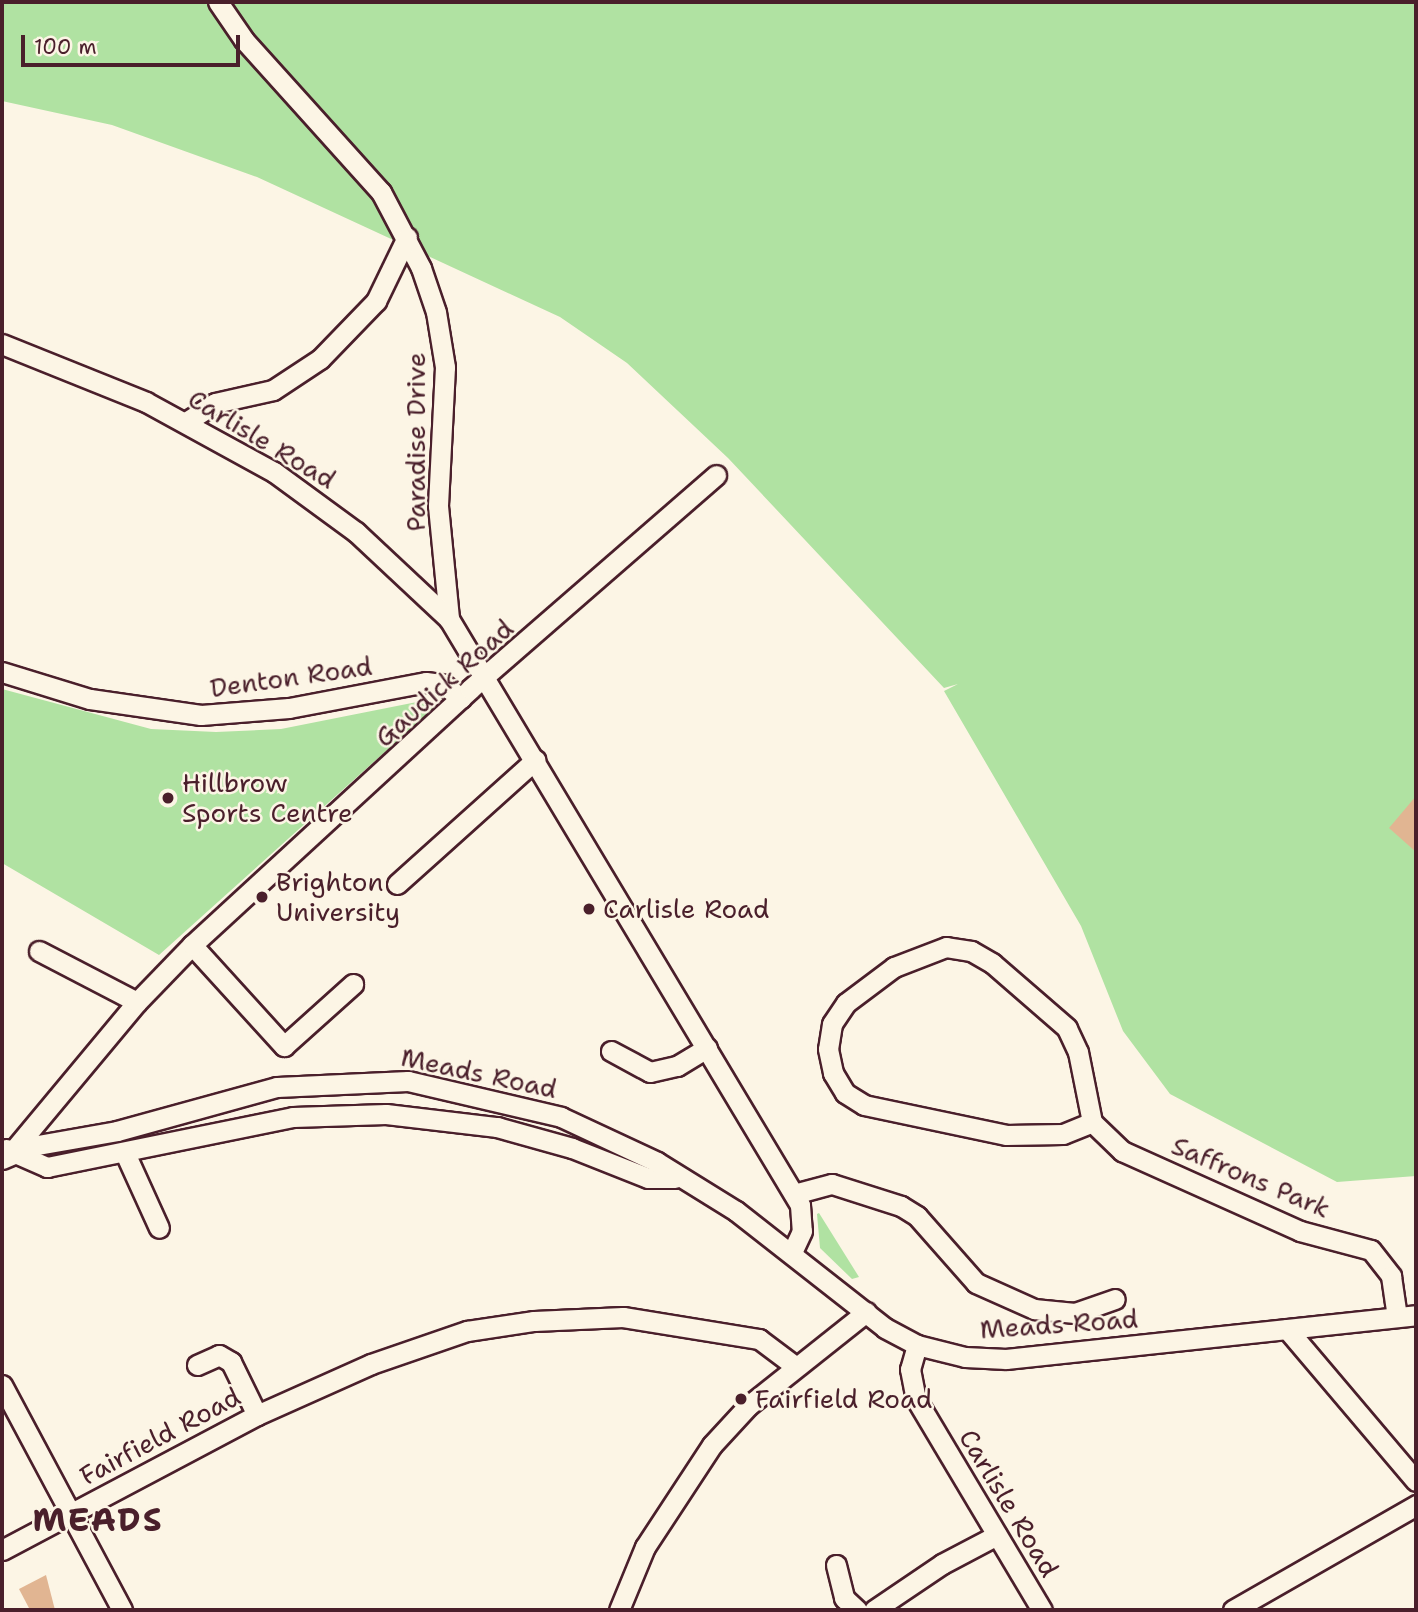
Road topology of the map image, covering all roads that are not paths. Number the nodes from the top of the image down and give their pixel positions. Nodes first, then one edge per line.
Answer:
1 (218, 2) edge
2 (407, 237) junction
3 (2, 344) edge
4 (186, 422) junction
5 (716, 475) dead end
6 (449, 619) junction
7 (2, 672) edge
8 (486, 677) junction
9 (461, 698) junction
10 (535, 760) junction
11 (397, 884) dead end
12 (192, 945) junction
13 (39, 951) dead end
14 (353, 984) dead end
15 (137, 1002) junction
16 (707, 1048) junction
17 (611, 1051) dead end
18 (1092, 1122) junction
19 (5, 1153) edge
20 (125, 1153) junction
21 (675, 1178) junction
22 (794, 1194) junction
23 (159, 1228) dead end
24 (792, 1252) junction
25 (1115, 1299) dead end
26 (866, 1312) junction
27 (1407, 1316) edge
28 (1287, 1329) junction
29 (916, 1345) junction
30 (197, 1365) dead end
31 (795, 1366) junction
32 (2, 1385) edge
33 (257, 1415) junction
34 (1416, 1481) edge
35 (1416, 1505) edge
36 (69, 1514) junction
37 (997, 1535) junction
38 (2, 1550) edge
39 (836, 1564) dead end
40 (122, 1610) edge
41 (619, 1610) edge
42 (857, 1610) edge
43 (874, 1610) edge
44 (1042, 1610) edge
45 (1233, 1610) edge

1 - 2 street, Paradise Drive
2 - 4 street
2 - 6 street, Paradise Drive
3 - 4 street, Carlisle Road
4 - 6 street, Carlisle Road
5 - 8 street, Gaudick Road
6 - 8 street, Carlisle Road
7 - 9 street, Denton Road
8 - 9 street, Gaudick Road
8 - 10 street, Carlisle Road
9 - 12 street, Gaudick Road
10 - 11 street
10 - 16 street, Carlisle Road
12 - 14 street
12 - 15 street, Gaudick Road
13 - 15 street
15 - 19 street, Gaudick Road
16 - 17 street
16 - 22 street, Carlisle Road
18 - 18 street
18 - 27 street, Saffrons Park
19 - 20 street, Meads Road
19 - 21 street, Meads Road
20 - 21 street, Meads Road
20 - 23 street
21 - 24 street, Meads Road
22 - 24 street, Carlisle Road
22 - 25 street
24 - 26 street, Meads Road
26 - 29 street, Meads Road
26 - 31 street
27 - 28 street, Meads Road
28 - 29 street, Meads Road
28 - 34 street
29 - 37 street, Carlisle Road
30 - 33 street
31 - 33 street, Fairfield Road
31 - 41 street
32 - 36 street
33 - 36 street, Fairfield Road
35 - 45 street
36 - 38 street, Fairfield Road
36 - 40 street
37 - 43 street
37 - 44 street, Carlisle Road
39 - 42 street

